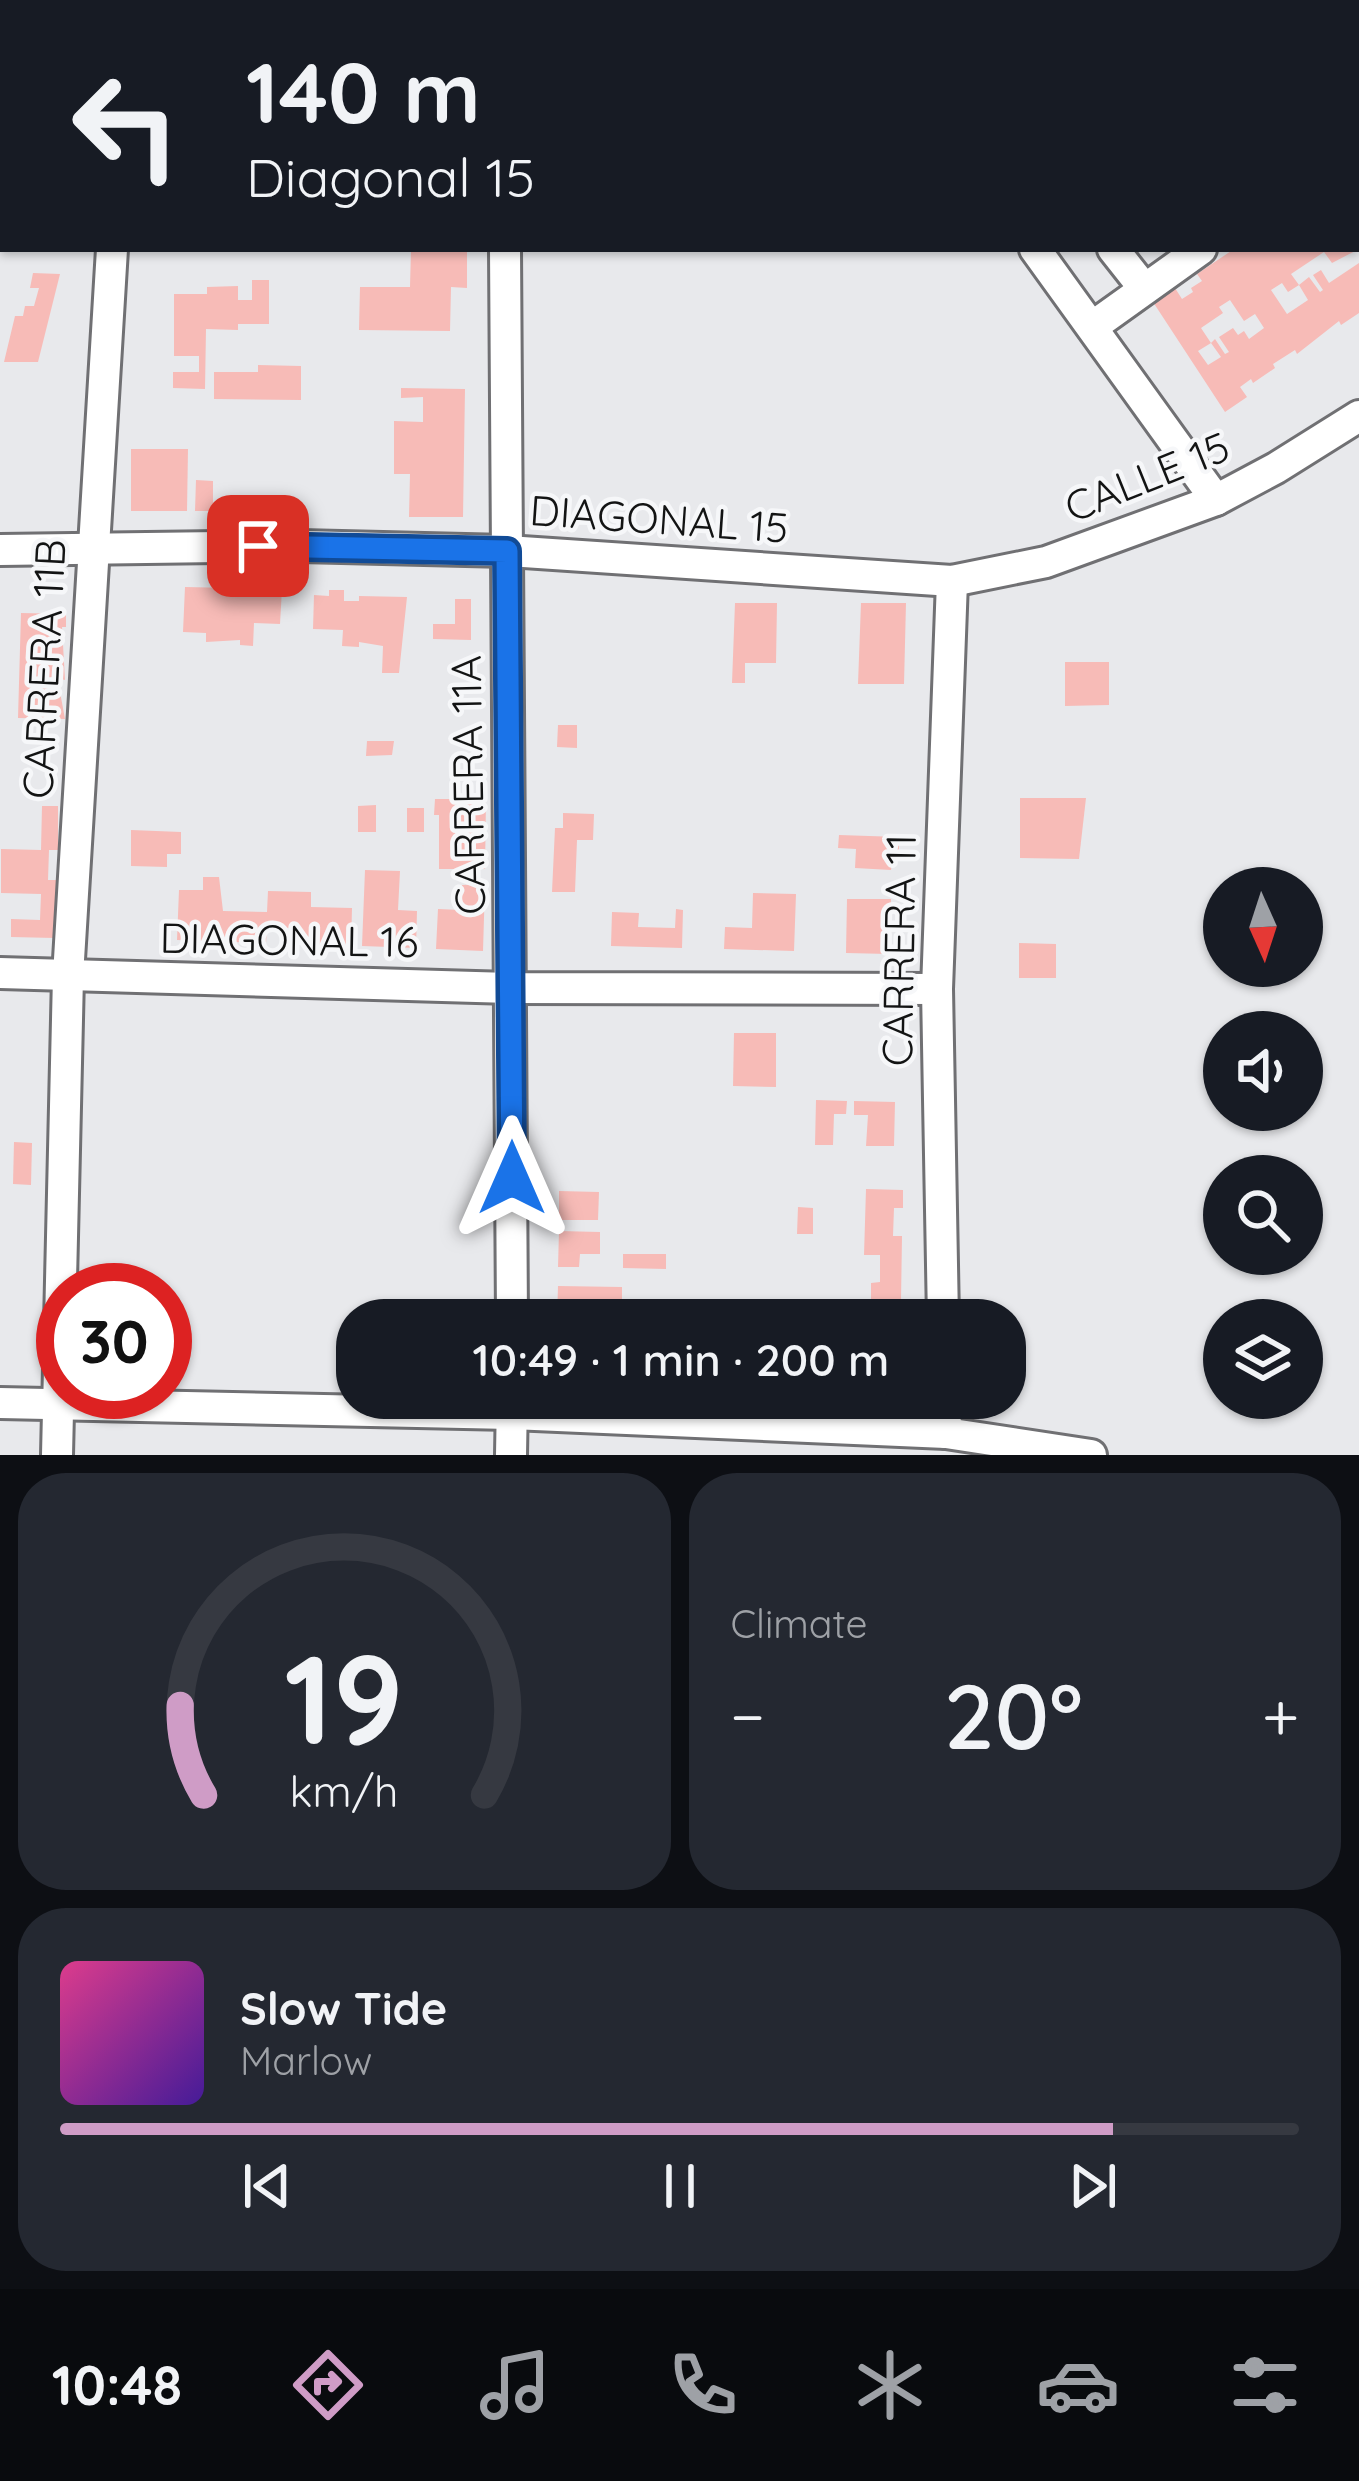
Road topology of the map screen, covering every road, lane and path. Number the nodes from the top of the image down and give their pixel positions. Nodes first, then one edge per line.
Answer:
1 (112, 252) edge
2 (505, 252) edge
3 (1037, 252) edge
4 (1115, 252) edge
5 (1196, 252) edge
6 (1143, 287) junction
7 (1092, 328) junction
8 (1359, 416) edge
9 (1216, 500) junction
10 (93, 547) junction
11 (0, 550) edge
12 (507, 551) junction
13 (952, 581) junction
14 (0, 973) edge
15 (68, 976) junction
16 (512, 988) junction
17 (937, 989) junction
18 (60, 1263) edge
19 (512, 1299) edge
20 (944, 1299) edge
21 (0, 1403) edge
22 (36, 1404) edge
23 (192, 1405) edge
24 (336, 1406) edge
25 (56, 1419) edge
26 (512, 1419) edge
27 (721, 1419) edge
28 (946, 1419) edge
29 (946, 1433) junction
30 (57, 1455) edge
31 (511, 1455) edge
32 (1091, 1455) edge

1 - 10 street, CARRERA 11B
2 - 12 street, CARRERA 11A
3 - 7 street
4 - 6 street
5 - 6 street
6 - 7 street
7 - 9 street
8 - 9 street, CALLE 15
9 - 13 street, CALLE 15
10 - 11 street, DIAGONAL 15
10 - 12 street, DIAGONAL 15
10 - 15 street, CARRERA 11B
12 - 13 street, DIAGONAL 15
12 - 16 street, CARRERA 11A
13 - 17 street, CARRERA 11
14 - 15 street, DIAGONAL 16
15 - 16 street, DIAGONAL 16
15 - 18 street, CARRERA 11B
16 - 17 street, DIAGONAL 16
16 - 19 street, CARRERA 11A
17 - 20 street, CARRERA 11
21 - 22 street
23 - 24 street
25 - 30 street, CARRERA 11B
26 - 31 street
27 - 29 street
28 - 29 street
29 - 32 street

